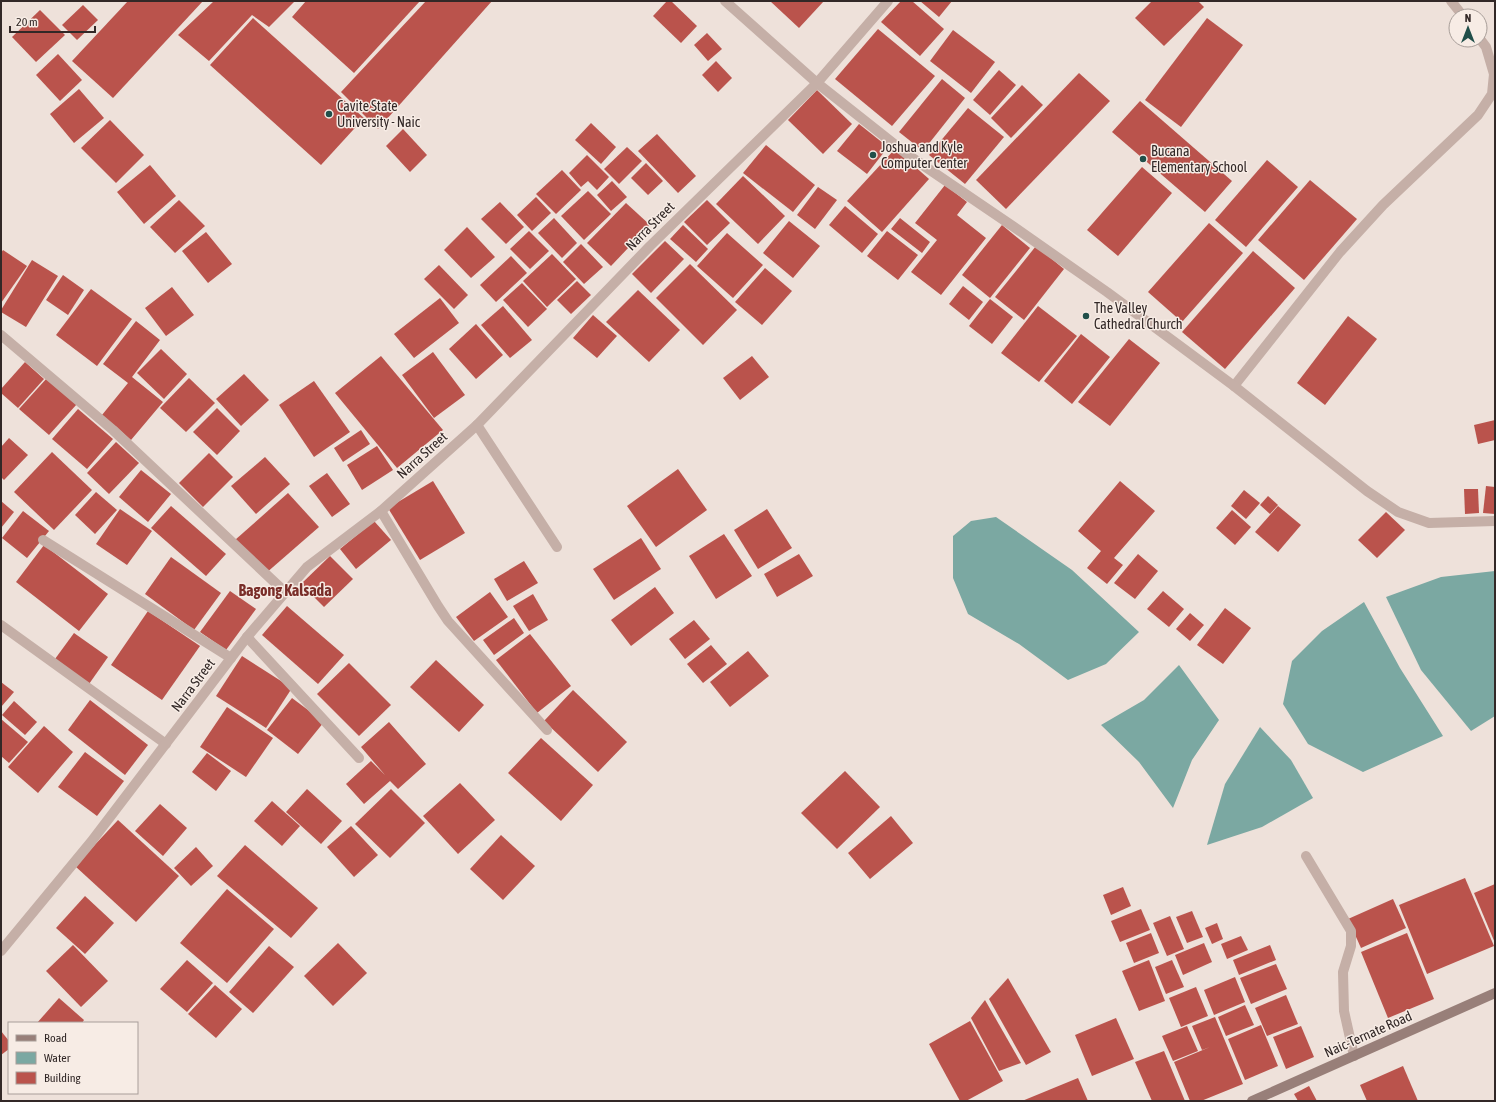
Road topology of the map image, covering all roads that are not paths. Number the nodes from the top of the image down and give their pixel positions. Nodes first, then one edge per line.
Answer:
1 (725, 1) edge
2 (888, 1) edge
3 (1486, 48) edge
4 (817, 83) junction
5 (1, 335) edge
6 (1234, 386) junction
7 (477, 425) junction
8 (381, 511) junction
9 (1495, 521) edge
10 (43, 540) dead end
11 (557, 547) dead end
12 (284, 592) junction
13 (1, 625) edge
14 (247, 637) junction
15 (231, 658) junction
16 (548, 730) dead end
17 (166, 744) junction
18 (359, 758) dead end
19 (1306, 856) dead end
20 (1, 951) edge
21 (1495, 993) edge
22 (1354, 1056) junction
23 (1252, 1101) edge

1 - 4 street
2 - 4 street, Narra Street
3 - 6 street
4 - 6 street
4 - 7 street, Narra Street
5 - 12 street
6 - 9 street
7 - 8 street, Narra Street
7 - 11 street
8 - 12 street, Narra Street
8 - 16 street
10 - 15 street
12 - 14 street, Narra Street
13 - 17 street
14 - 15 street, Narra Street
14 - 18 street
15 - 17 street, Narra Street
17 - 20 street, Narra Street
19 - 22 street
21 - 22 main road, Naic-Ternate Road
22 - 23 main road, Naic-Ternate Road

